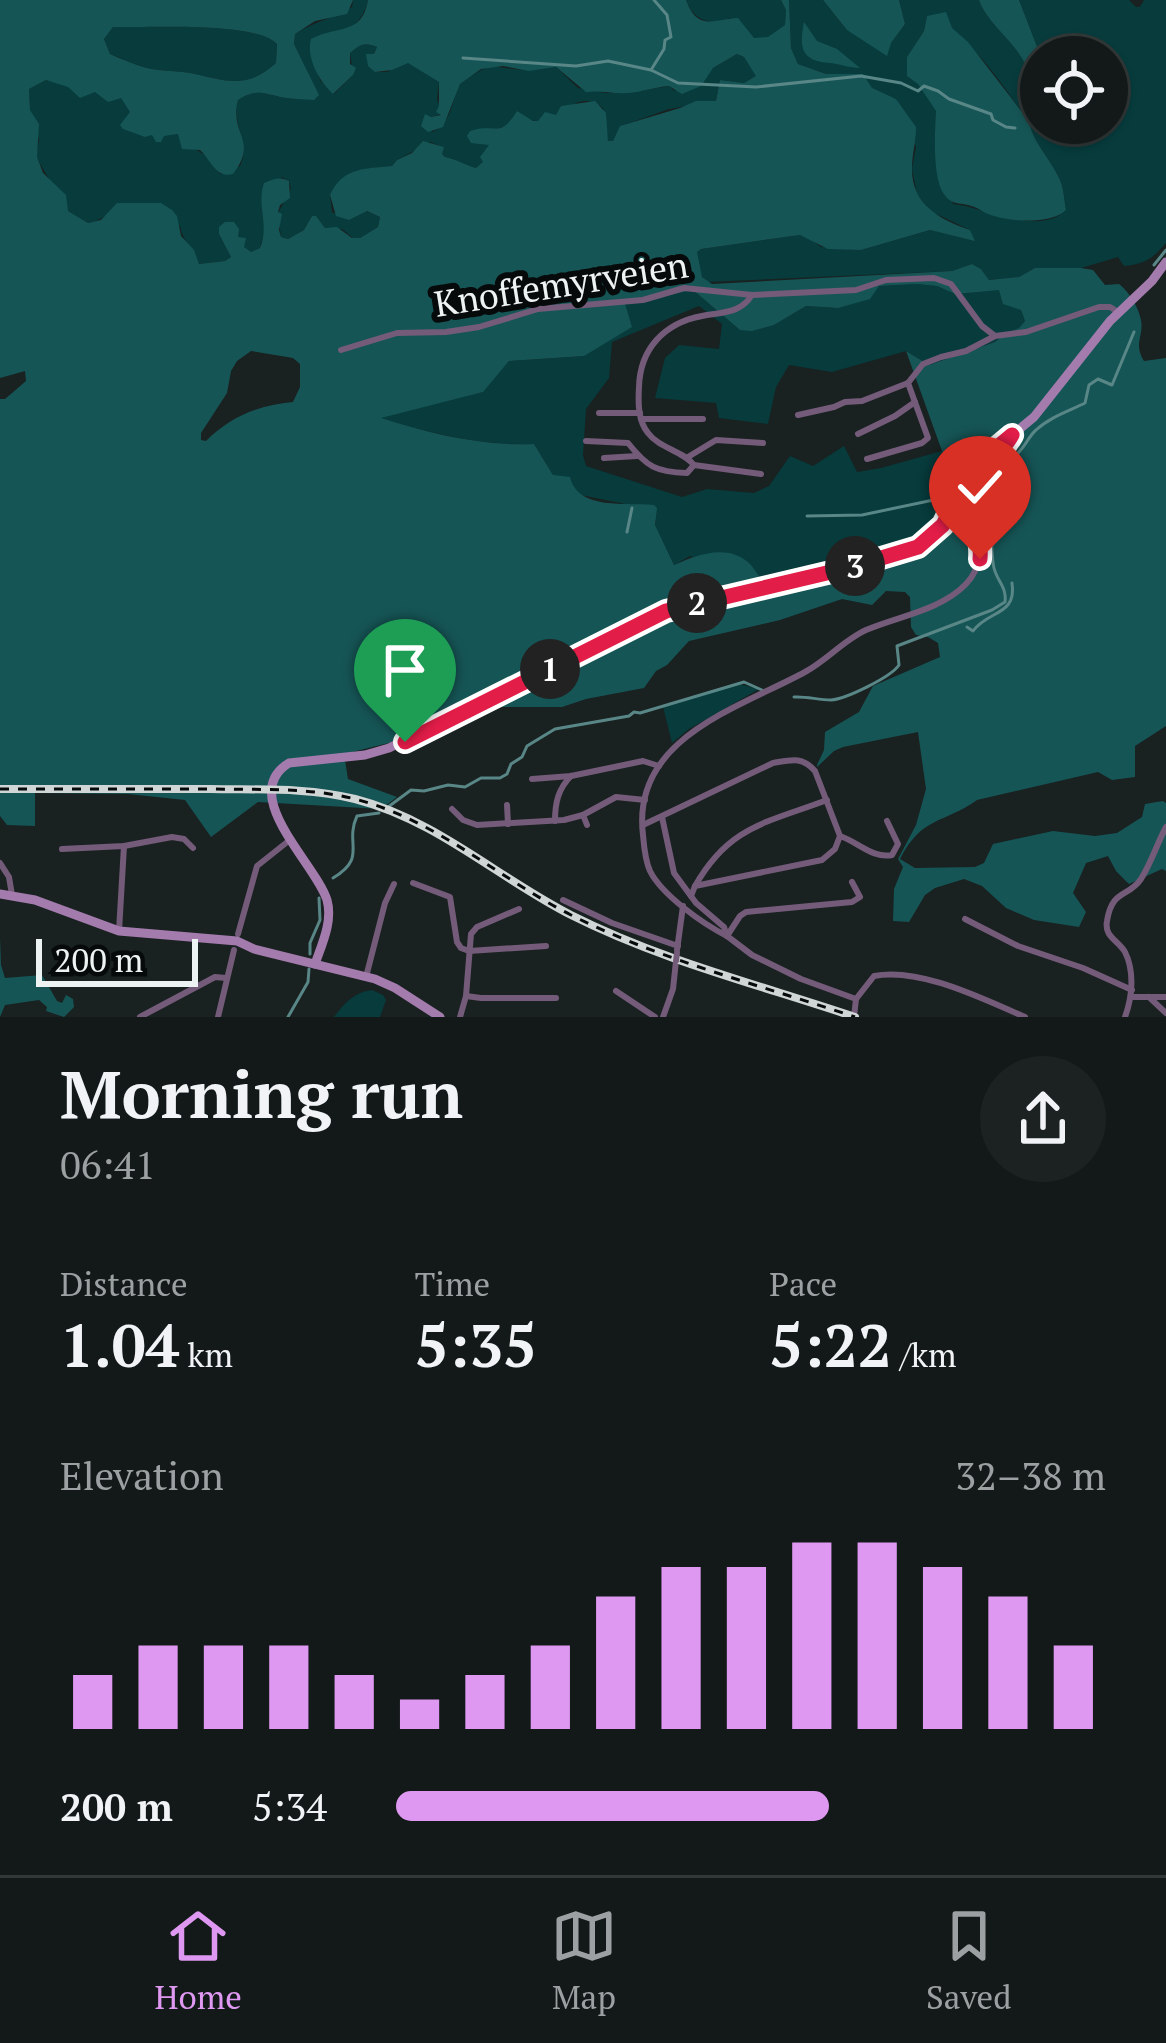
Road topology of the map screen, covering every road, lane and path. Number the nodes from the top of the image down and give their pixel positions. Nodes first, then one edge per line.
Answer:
1 (1166, 262) edge
2 (752, 295) junction
3 (1118, 312) junction
4 (995, 336) junction
5 (341, 350) dead end
6 (908, 383) junction
7 (915, 402) junction
8 (599, 413) dead end
9 (798, 415) dead end
10 (640, 416) junction
11 (703, 418) dead end
12 (858, 434) dead end
13 (1012, 435) junction
14 (586, 441) dead end
15 (763, 443) dead end
16 (638, 456) junction
17 (688, 457) junction
18 (604, 458) dead end
19 (868, 459) dead end
20 (694, 465) junction
21 (761, 473) dead end
22 (659, 766) junction
23 (572, 776) junction
24 (532, 779) dead end
25 (644, 800) junction
26 (826, 800) junction
27 (507, 805) dead end
28 (452, 809) dead end
29 (583, 815) junction
30 (662, 818) junction
31 (555, 821) junction
32 (887, 821) dead end
33 (508, 824) junction
34 (587, 825) dead end
35 (642, 825) junction
36 (1166, 827) edge
37 (289, 836) junction
38 (840, 836) junction
39 (124, 846) junction
40 (193, 848) dead end
41 (62, 849) dead end
42 (0, 863) edge
43 (852, 882) dead end
44 (413, 883) dead end
45 (394, 884) dead end
46 (695, 886) junction
47 (6, 894) edge
48 (691, 896) junction
49 (563, 901) dead end
50 (683, 906) junction
51 (519, 909) dead end
52 (965, 919) dead end
53 (119, 931) junction
54 (727, 935) junction
55 (236, 944) junction
56 (546, 946) dead end
57 (469, 951) junction
58 (677, 953) junction
59 (315, 964) junction
60 (366, 977) junction
61 (226, 978) junction
62 (616, 991) dead end
63 (1132, 994) junction
64 (466, 995) junction
65 (556, 998) dead end
66 (856, 998) junction
67 (1149, 998) junction
68 (1166, 998) edge
69 (1166, 1013) edge
70 (140, 1017) edge
71 (218, 1017) edge
72 (440, 1017) edge
73 (460, 1017) edge
74 (659, 1017) edge
75 (854, 1017) edge
76 (1024, 1017) edge
77 (1125, 1017) edge

1 - 3 street
2 - 4 street, Knoffemyrveien
2 - 5 street, Knoffemyrveien
2 - 10 street
3 - 4 street
3 - 13 street
4 - 6 street
6 - 7 street
6 - 9 street
7 - 12 street
7 - 19 street
8 - 10 street
10 - 11 street
10 - 17 street
13 - 22 street
13 - 37 street
14 - 16 street
15 - 17 street
16 - 18 street
16 - 20 street
17 - 20 street
20 - 21 street
22 - 23 street
22 - 25 street
23 - 24 street
23 - 31 street
25 - 29 street
25 - 35 street
26 - 30 street
26 - 38 street
26 - 46 street
27 - 33 street
28 - 33 street
29 - 31 street
29 - 34 street
30 - 35 street
30 - 48 street
31 - 33 street
32 - 38 street
35 - 50 street
36 - 63 street
37 - 55 street
37 - 59 street
38 - 46 street
39 - 40 street
39 - 41 street
39 - 53 street
42 - 47 street
43 - 54 street
44 - 57 street
45 - 60 street
46 - 48 street
47 - 53 street
48 - 54 street
49 - 58 street
50 - 54 street
50 - 58 street
51 - 57 street
52 - 63 street
53 - 55 street
54 - 66 street
55 - 59 street
55 - 61 street
56 - 57 street
57 - 64 street
58 - 74 street
59 - 60 street
60 - 72 street
61 - 70 street
61 - 71 street
62 - 74 street
63 - 67 street
63 - 77 street
64 - 65 street
64 - 73 street
66 - 75 street
66 - 76 street
67 - 68 street
67 - 69 street

